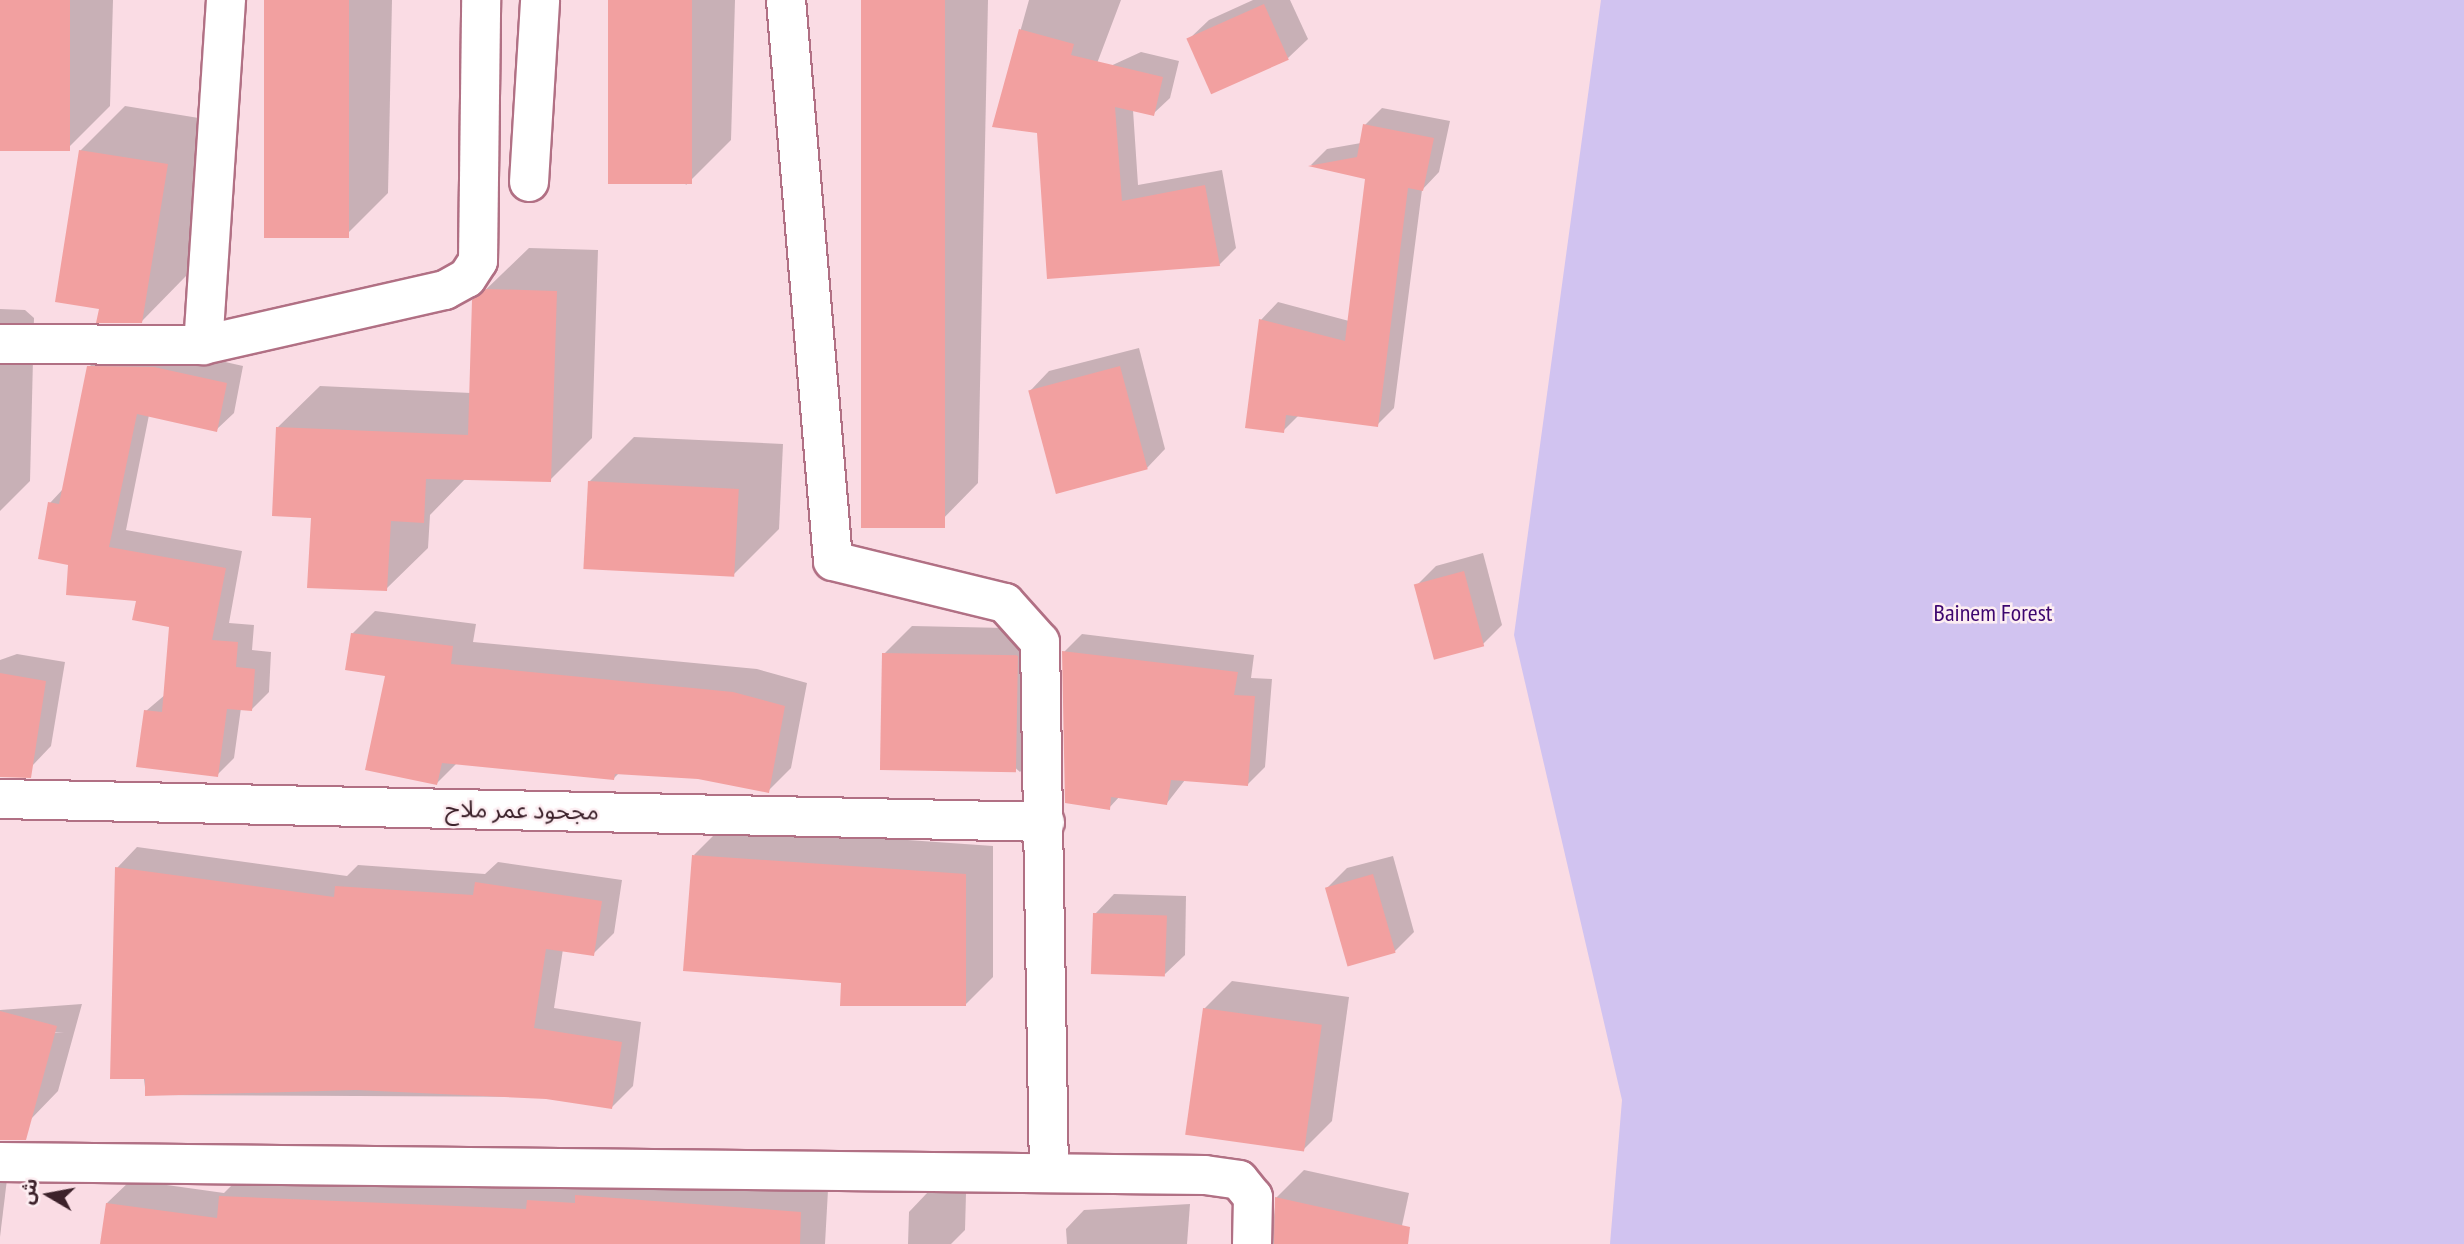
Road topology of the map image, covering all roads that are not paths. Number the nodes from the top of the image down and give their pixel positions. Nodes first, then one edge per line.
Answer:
1 (226, 0) edge
2 (481, 0) edge
3 (540, 0) edge
4 (786, 0) edge
5 (529, 182) dead end
6 (0, 344) edge
7 (204, 345) junction
8 (0, 799) edge
9 (1045, 822) junction
10 (0, 1162) edge
11 (1049, 1172) junction
12 (1252, 1244) edge

1 - 7 street
2 - 7 street
3 - 5 street
4 - 9 street
6 - 7 street
8 - 9 street, مجحود عمر ملاح
9 - 11 street
10 - 11 street
11 - 12 street

